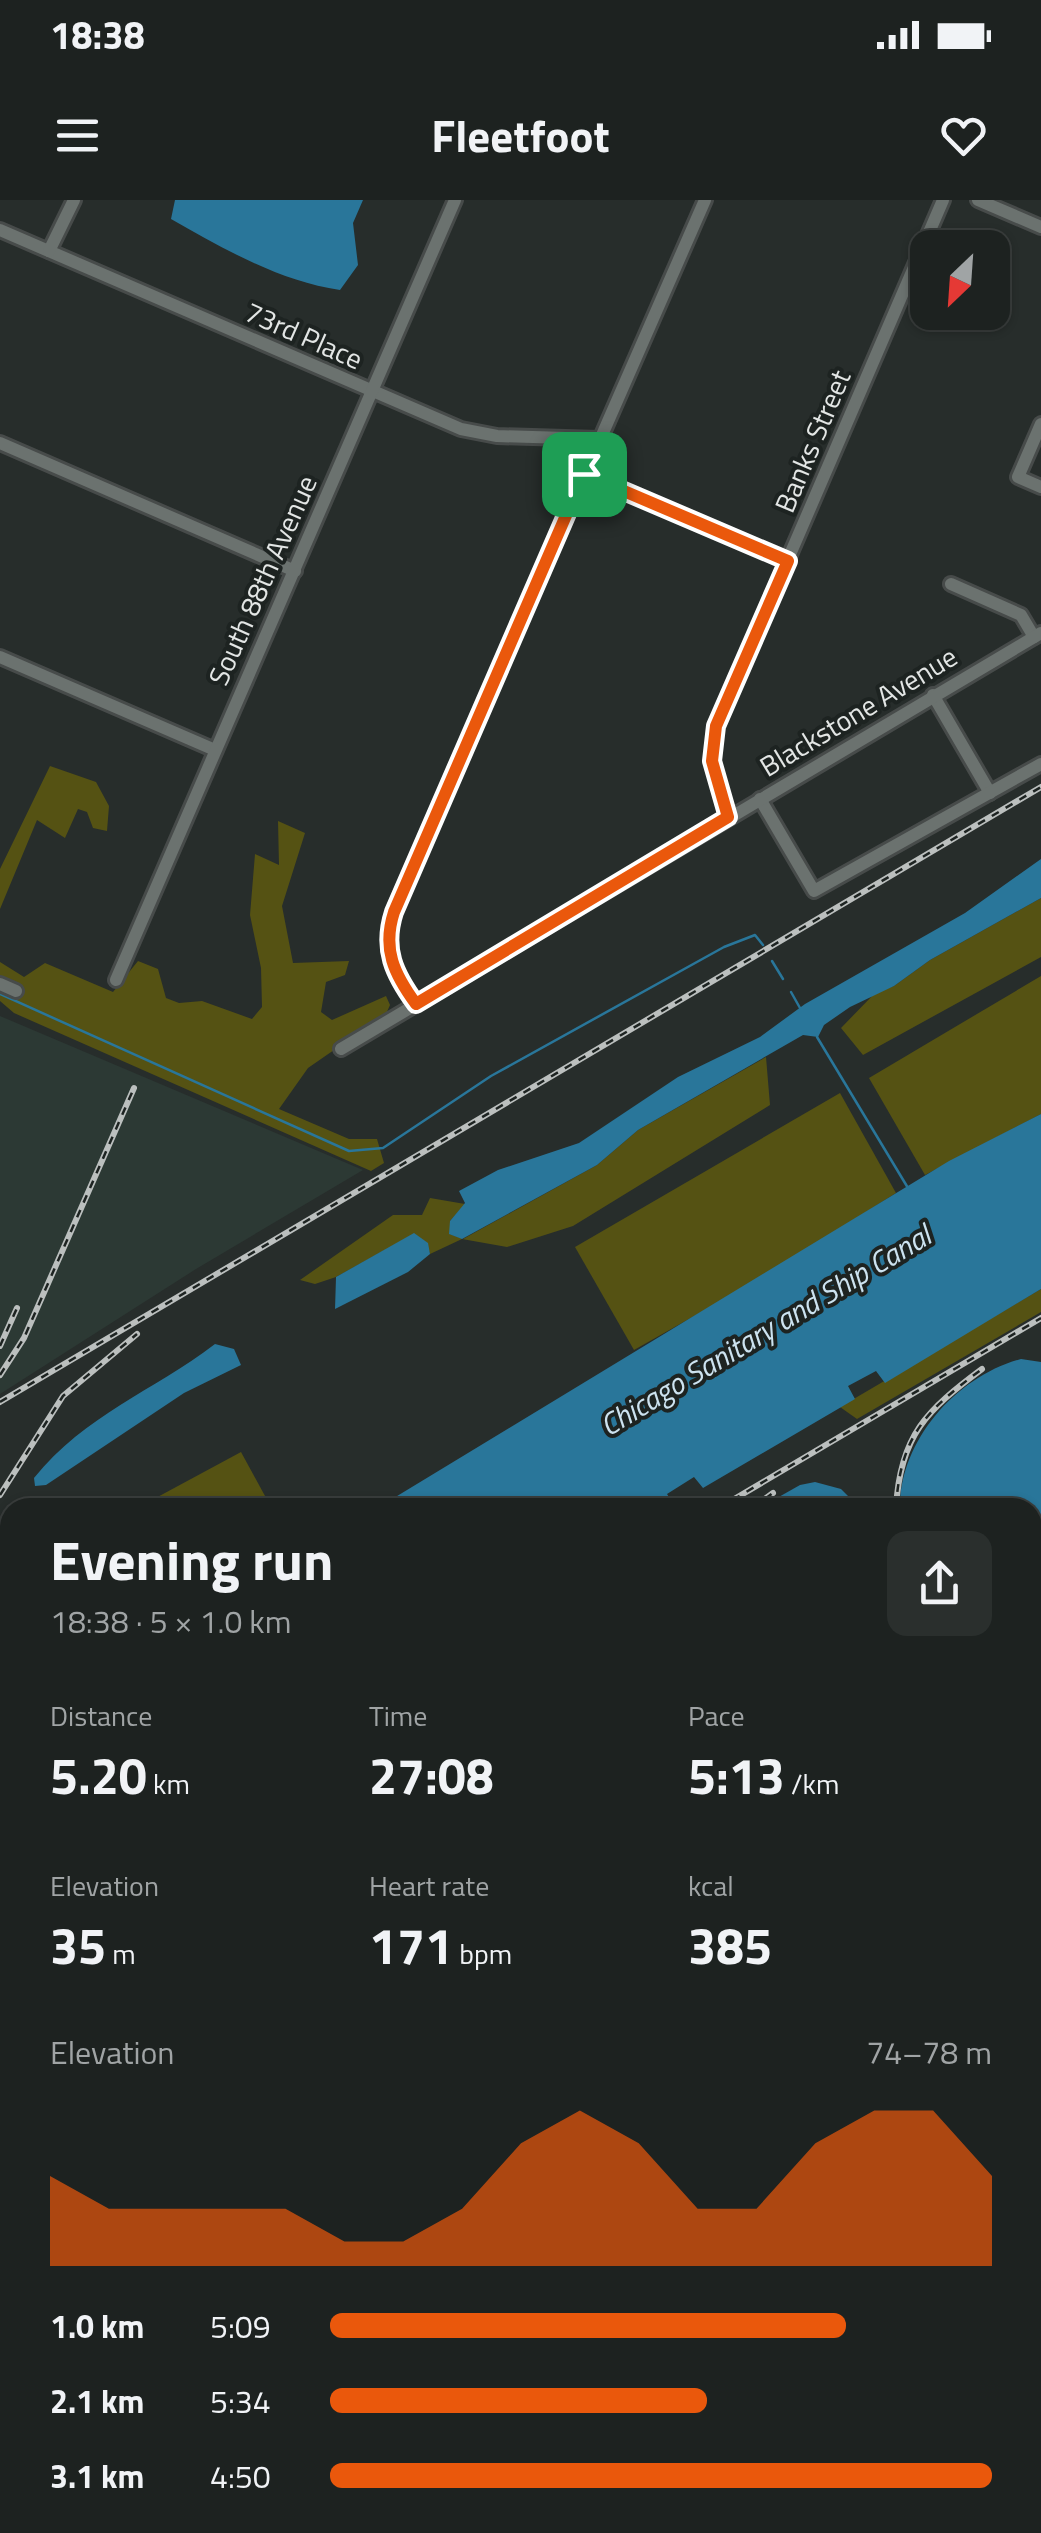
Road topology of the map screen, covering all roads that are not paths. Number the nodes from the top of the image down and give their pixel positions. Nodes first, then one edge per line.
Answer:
1 (74, 200) edge
2 (455, 200) edge
3 (705, 200) edge
4 (943, 200) edge
5 (978, 200) edge
6 (1041, 226) edge
7 (0, 230) edge
8 (49, 251) junction
9 (371, 392) junction
10 (1041, 424) edge
11 (599, 439) junction
12 (0, 443) edge
13 (584, 474) junction
14 (1041, 486) edge
15 (788, 561) junction
16 (295, 571) junction
17 (951, 584) dead end
18 (1038, 634) edge
19 (0, 657) edge
20 (933, 695) junction
21 (215, 750) junction
22 (1041, 764) edge
23 (990, 794) junction
24 (760, 798) junction
25 (728, 817) junction
26 (116, 980) dead end
27 (0, 984) edge
28 (16, 991) dead end
29 (416, 1004) junction
30 (341, 1048) dead end

1 - 8 street
2 - 9 street, South 88th Avenue
3 - 11 street
4 - 15 street, Banks Street
5 - 6 street
7 - 8 street, 73rd Place
8 - 9 street, 73rd Place
9 - 11 street, 73rd Place
9 - 16 street, South 88th Avenue
10 - 14 street
11 - 13 street
12 - 16 street
13 - 15 street
13 - 29 street
15 - 25 street, Banks Street
16 - 21 street, South 88th Avenue
17 - 18 street
18 - 20 street, Blackstone Avenue
19 - 21 street
20 - 23 street
20 - 24 street, Blackstone Avenue
21 - 26 street, South 88th Avenue
22 - 23 street
23 - 24 street
24 - 25 street, Blackstone Avenue
25 - 29 street, Blackstone Avenue
27 - 28 street
29 - 30 street, Blackstone Avenue

